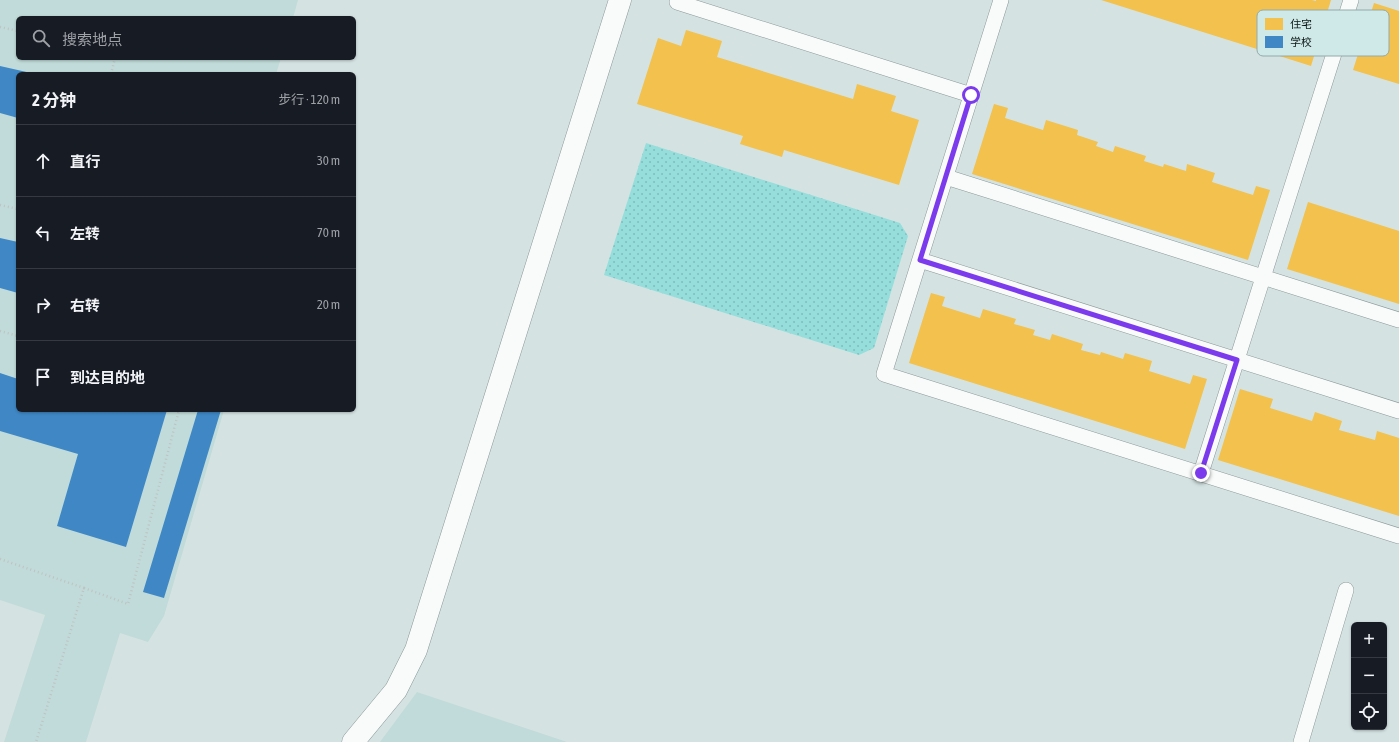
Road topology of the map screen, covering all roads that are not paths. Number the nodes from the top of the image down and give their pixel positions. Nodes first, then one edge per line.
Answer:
1 (620, 0) edge
2 (1001, 0) edge
3 (1351, 0) edge
4 (677, 2) dead end
5 (1348, 10) edge
6 (1333, 56) edge
7 (971, 95) junction
8 (946, 177) junction
9 (920, 260) junction
10 (1263, 277) junction
11 (1399, 320) edge
12 (1237, 360) junction
13 (1399, 411) edge
14 (1201, 473) junction
15 (1399, 536) edge
16 (1346, 590) dead end
17 (353, 742) edge
18 (1301, 742) edge

1 - 17 street
2 - 7 lane
3 - 5 lane
4 - 7 lane
6 - 10 lane
7 - 8 lane
8 - 9 lane
8 - 10 lane
9 - 12 lane
9 - 14 lane
10 - 11 lane
10 - 12 lane
12 - 13 lane
12 - 14 lane
14 - 15 lane
16 - 18 lane

